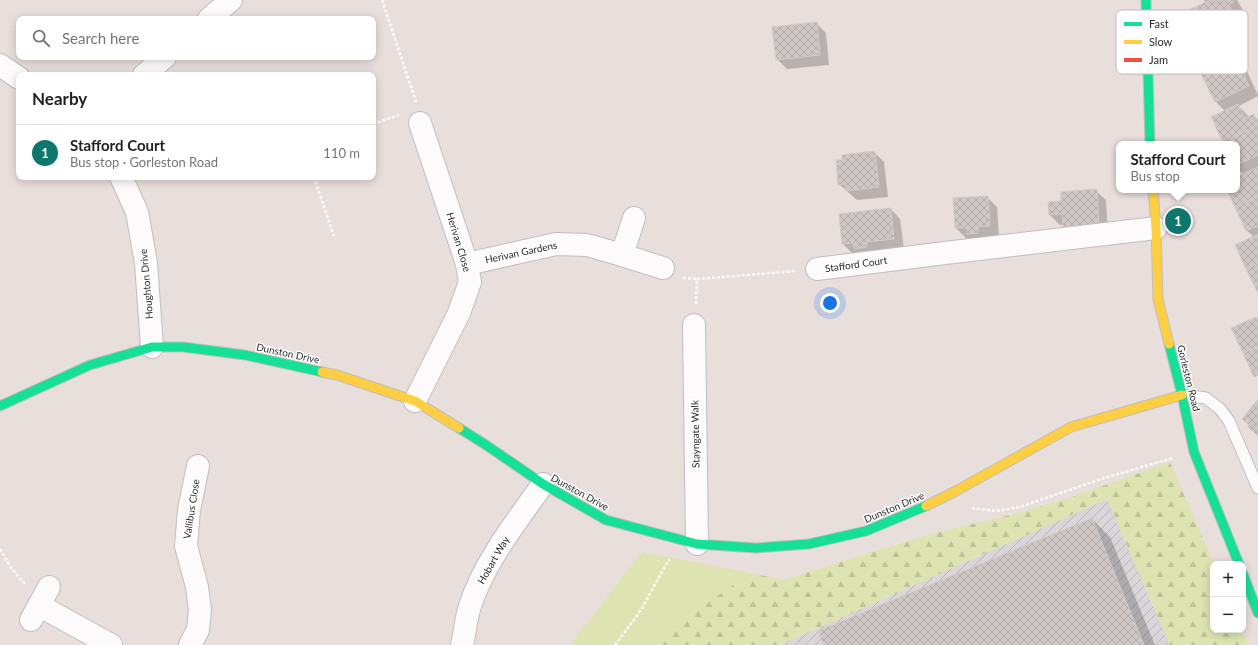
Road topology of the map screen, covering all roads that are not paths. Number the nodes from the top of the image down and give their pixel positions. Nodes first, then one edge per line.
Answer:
1 (231, 0) edge
2 (1146, 0) edge
3 (1146, 10) edge
4 (212, 16) edge
5 (162, 60) edge
6 (0, 65) edge
7 (148, 72) edge
8 (1148, 74) edge
9 (16, 76) edge
10 (419, 116) road end
11 (1150, 141) edge
12 (122, 180) edge
13 (1154, 193) edge
14 (634, 218) dead end
15 (1156, 228) junction
16 (622, 255) junction
17 (468, 264) junction
18 (663, 268) dead end
19 (817, 270) road end
20 (694, 325) road end
21 (152, 347) junction
22 (1182, 395) junction
23 (415, 401) junction
24 (0, 406) edge
25 (198, 466) dead end
26 (543, 484) junction
27 (1258, 488) edge
28 (697, 544) junction
29 (1247, 575) edge
30 (41, 602) road end
31 (1258, 614) edge
32 (111, 645) edge
33 (190, 645) edge
34 (462, 645) edge

1 - 4 street
2 - 3 street
5 - 7 street
6 - 9 street
8 - 11 street
10 - 17 street, Herivan Close
12 - 21 street, Houghton Drive
13 - 15 street, Gorleston Road
14 - 16 street
15 - 19 street, Stafford Court
15 - 22 street, Gorleston Road
16 - 17 street, Herivan Gardens
16 - 18 street, Herivan Gardens
17 - 23 street, Herivan Close
20 - 28 street, Stayngate Walk
21 - 23 street, Dunston Drive
21 - 24 street, Dunston Drive
22 - 27 lane
22 - 28 street, Dunston Drive
22 - 29 street, Gorleston Road
23 - 26 street, Dunston Drive
25 - 33 street, Vallibus Close
26 - 28 street, Dunston Drive
26 - 34 street, Hobart Way
29 - 31 street, Gorleston Road
30 - 32 street

